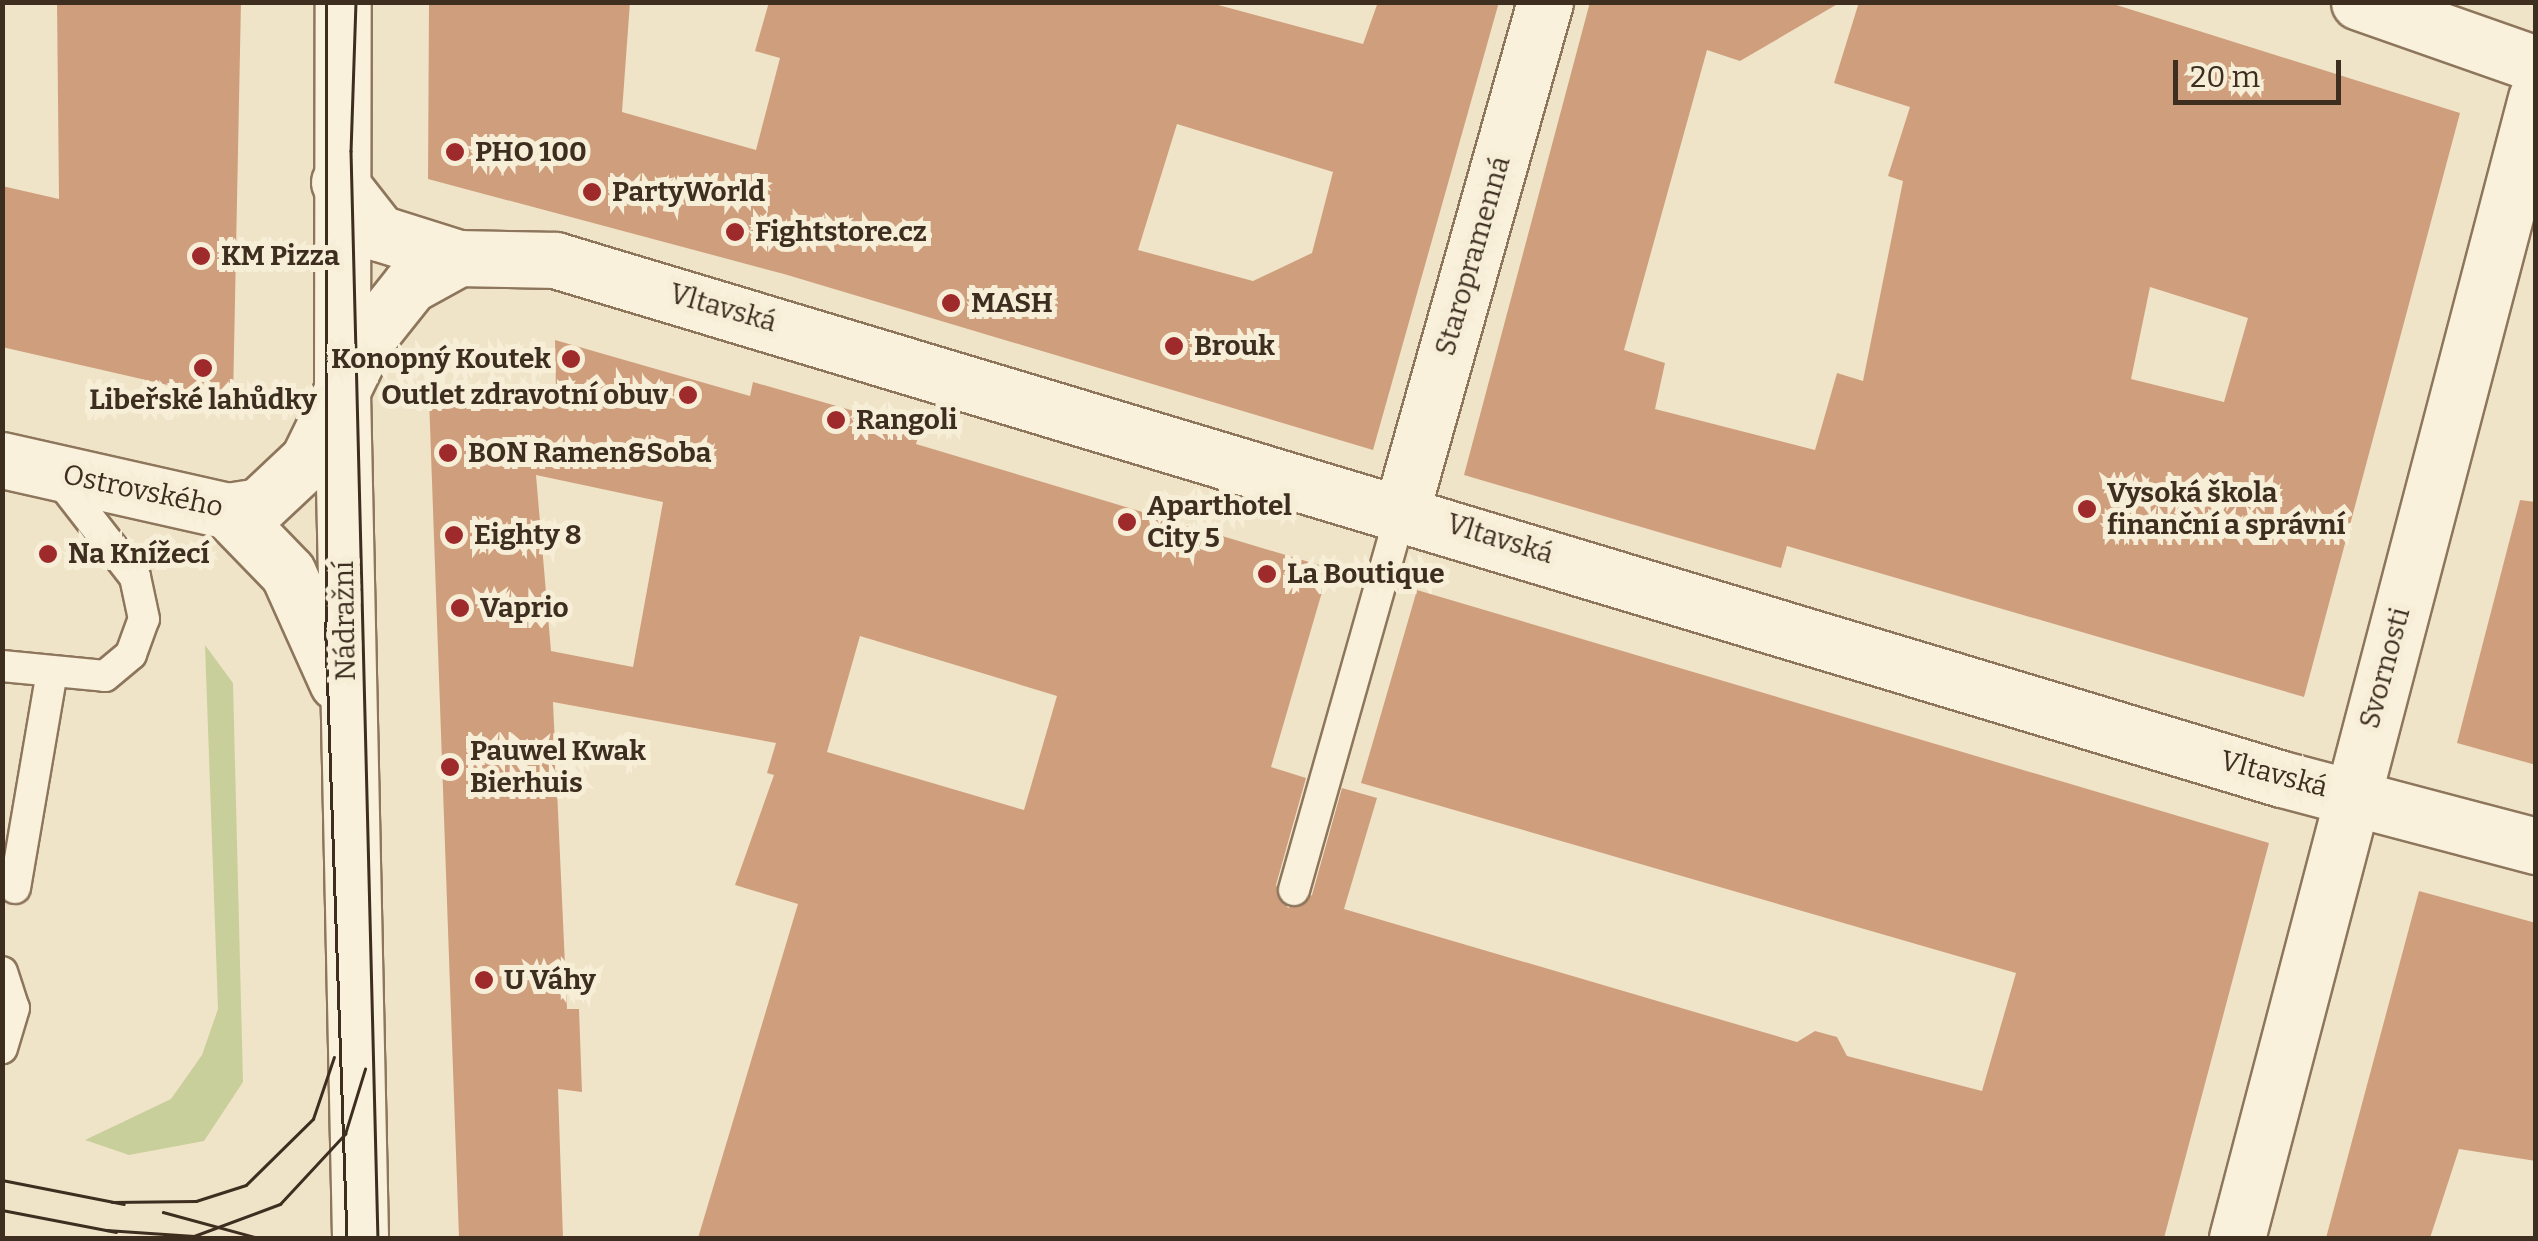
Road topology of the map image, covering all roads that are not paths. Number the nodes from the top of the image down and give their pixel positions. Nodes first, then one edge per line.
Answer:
1 (343, 2) edge
2 (1545, 2) edge
3 (2359, 2) edge
4 (2536, 64) edge
5 (2536, 98) edge
6 (339, 182) junction
7 (460, 258) junction
8 (342, 391) junction
9 (28, 466) edge
10 (1402, 508) junction
11 (228, 510) junction
12 (2, 666) edge
13 (50, 677) junction
14 (347, 705) junction
15 (2350, 794) junction
16 (2536, 846) edge
17 (15, 888) dead end
18 (1294, 890) dead end
19 (2, 972) edge
20 (2, 1048) edge
21 (360, 1238) edge
22 (2237, 1238) edge

1 - 6 main road, Nádražní
2 - 10 main road, Staropramenná
3 - 4 main road
5 - 15 main road, Svornosti
6 - 7 main road, Vltavská
6 - 8 main road, Nádražní
7 - 8 main road
7 - 10 main road, Vltavská
8 - 11 main road, Ostrovského
8 - 14 main road, Nádražní
9 - 11 main road, Ostrovského
9 - 13 lane
10 - 15 main road, Vltavská
10 - 18 lane
11 - 14 main road
12 - 13 lane
13 - 17 lane
14 - 21 main road, Nádražní
15 - 16 main road, Vltavská
15 - 22 main road, Svornosti
19 - 20 lane

